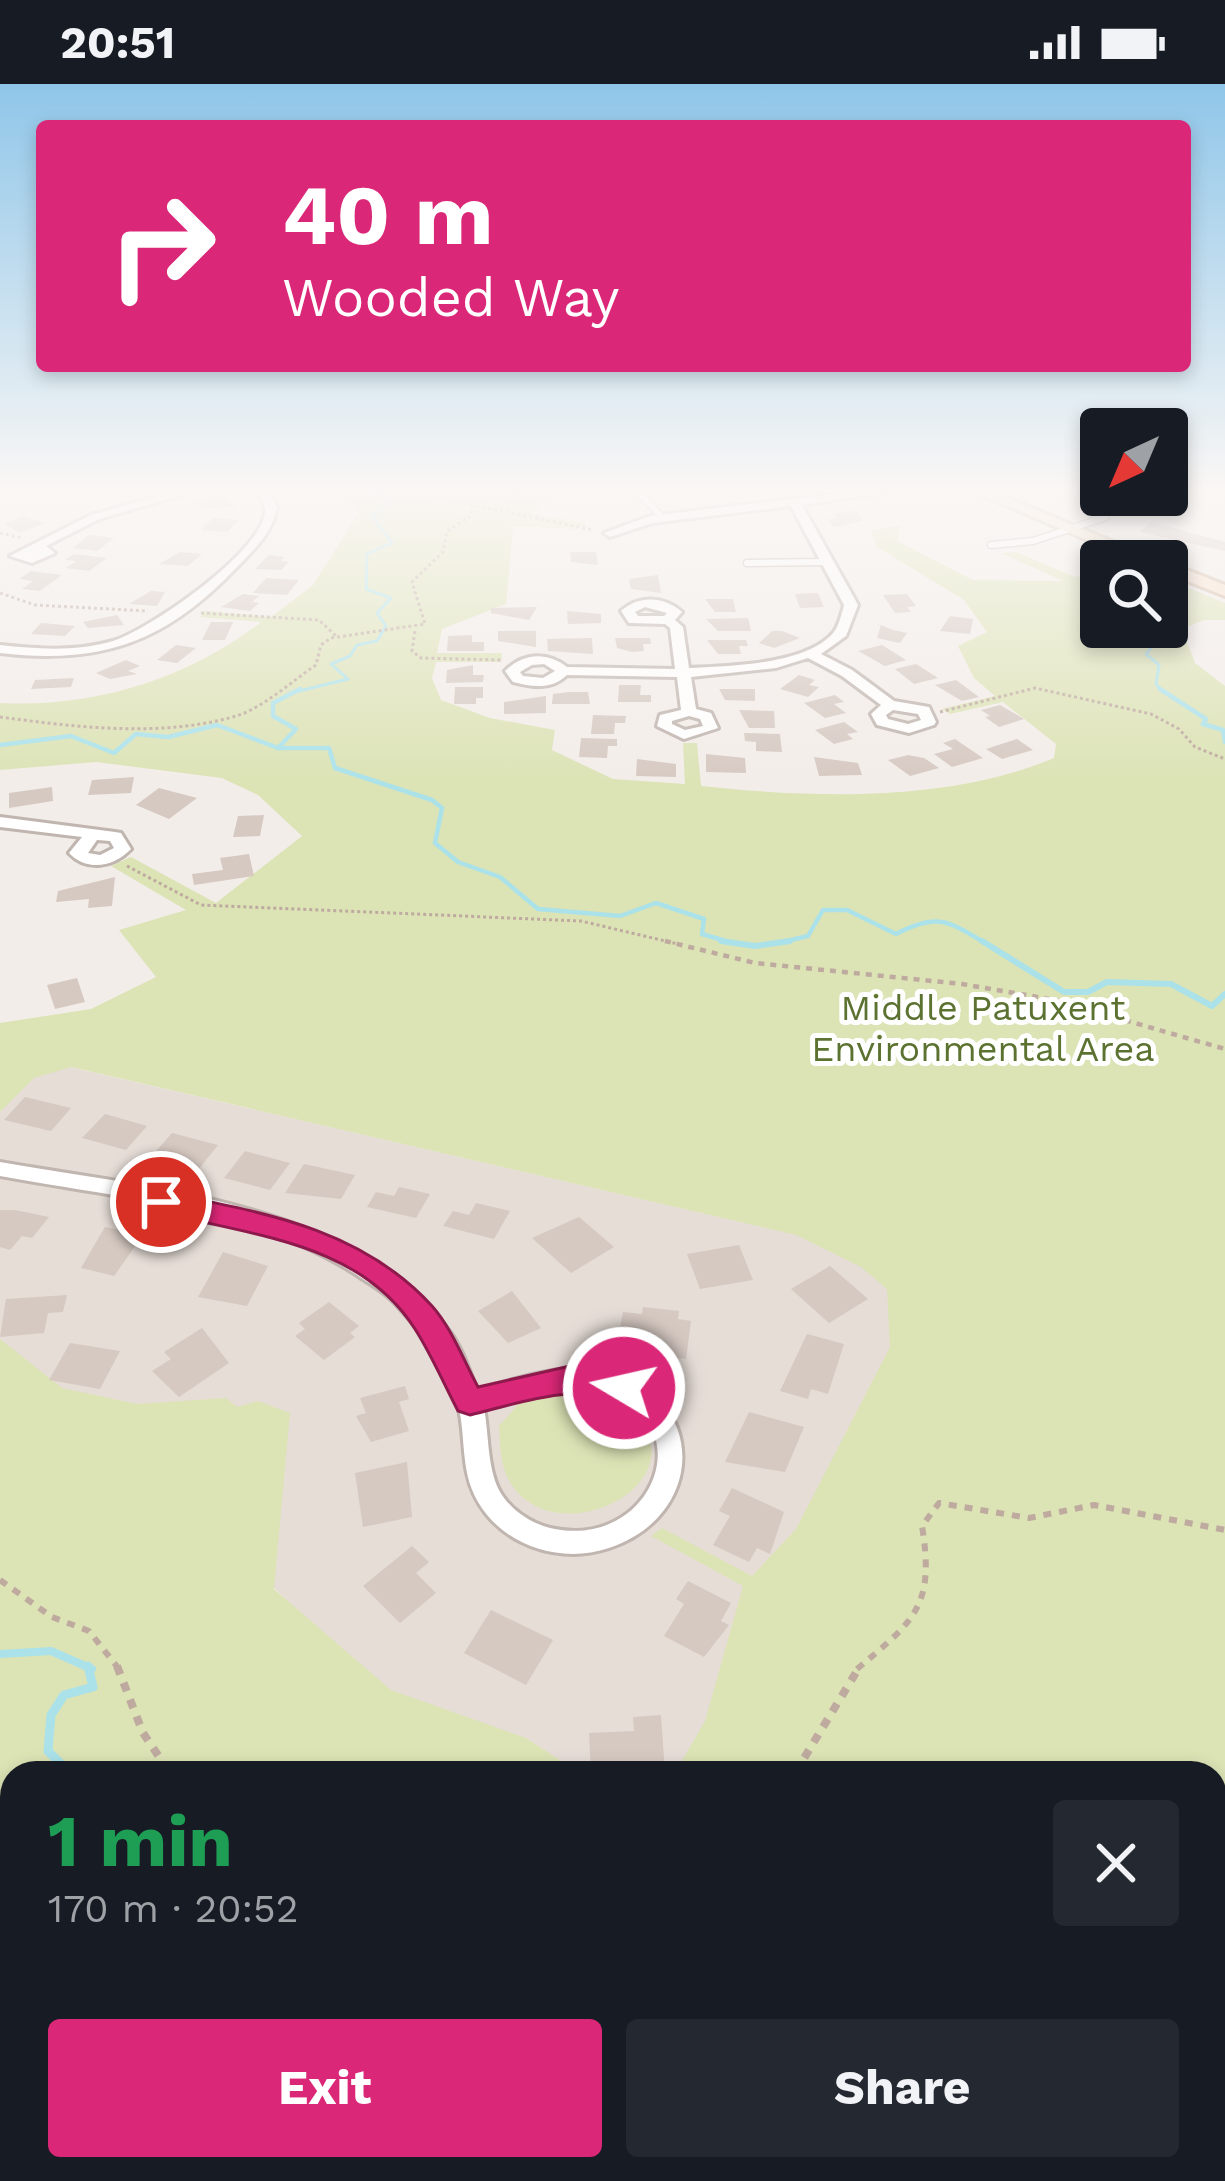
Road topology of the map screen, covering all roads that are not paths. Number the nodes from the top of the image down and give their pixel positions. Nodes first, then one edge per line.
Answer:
1 (206, 589) edge
2 (845, 589) edge
3 (668, 620) dead end
4 (0, 649) edge
5 (810, 654) junction
6 (563, 671) junction
7 (684, 672) junction
8 (890, 705) junction
9 (689, 712) dead end
10 (0, 822) edge
11 (112, 857) road end
12 (0, 1169) edge
13 (470, 1402) junction

1 - 4 street
2 - 5 street
3 - 7 street
5 - 7 street
5 - 8 street
6 - 6 street
6 - 7 street
7 - 9 street
8 - 8 street
10 - 11 street
12 - 13 street
13 - 13 street

